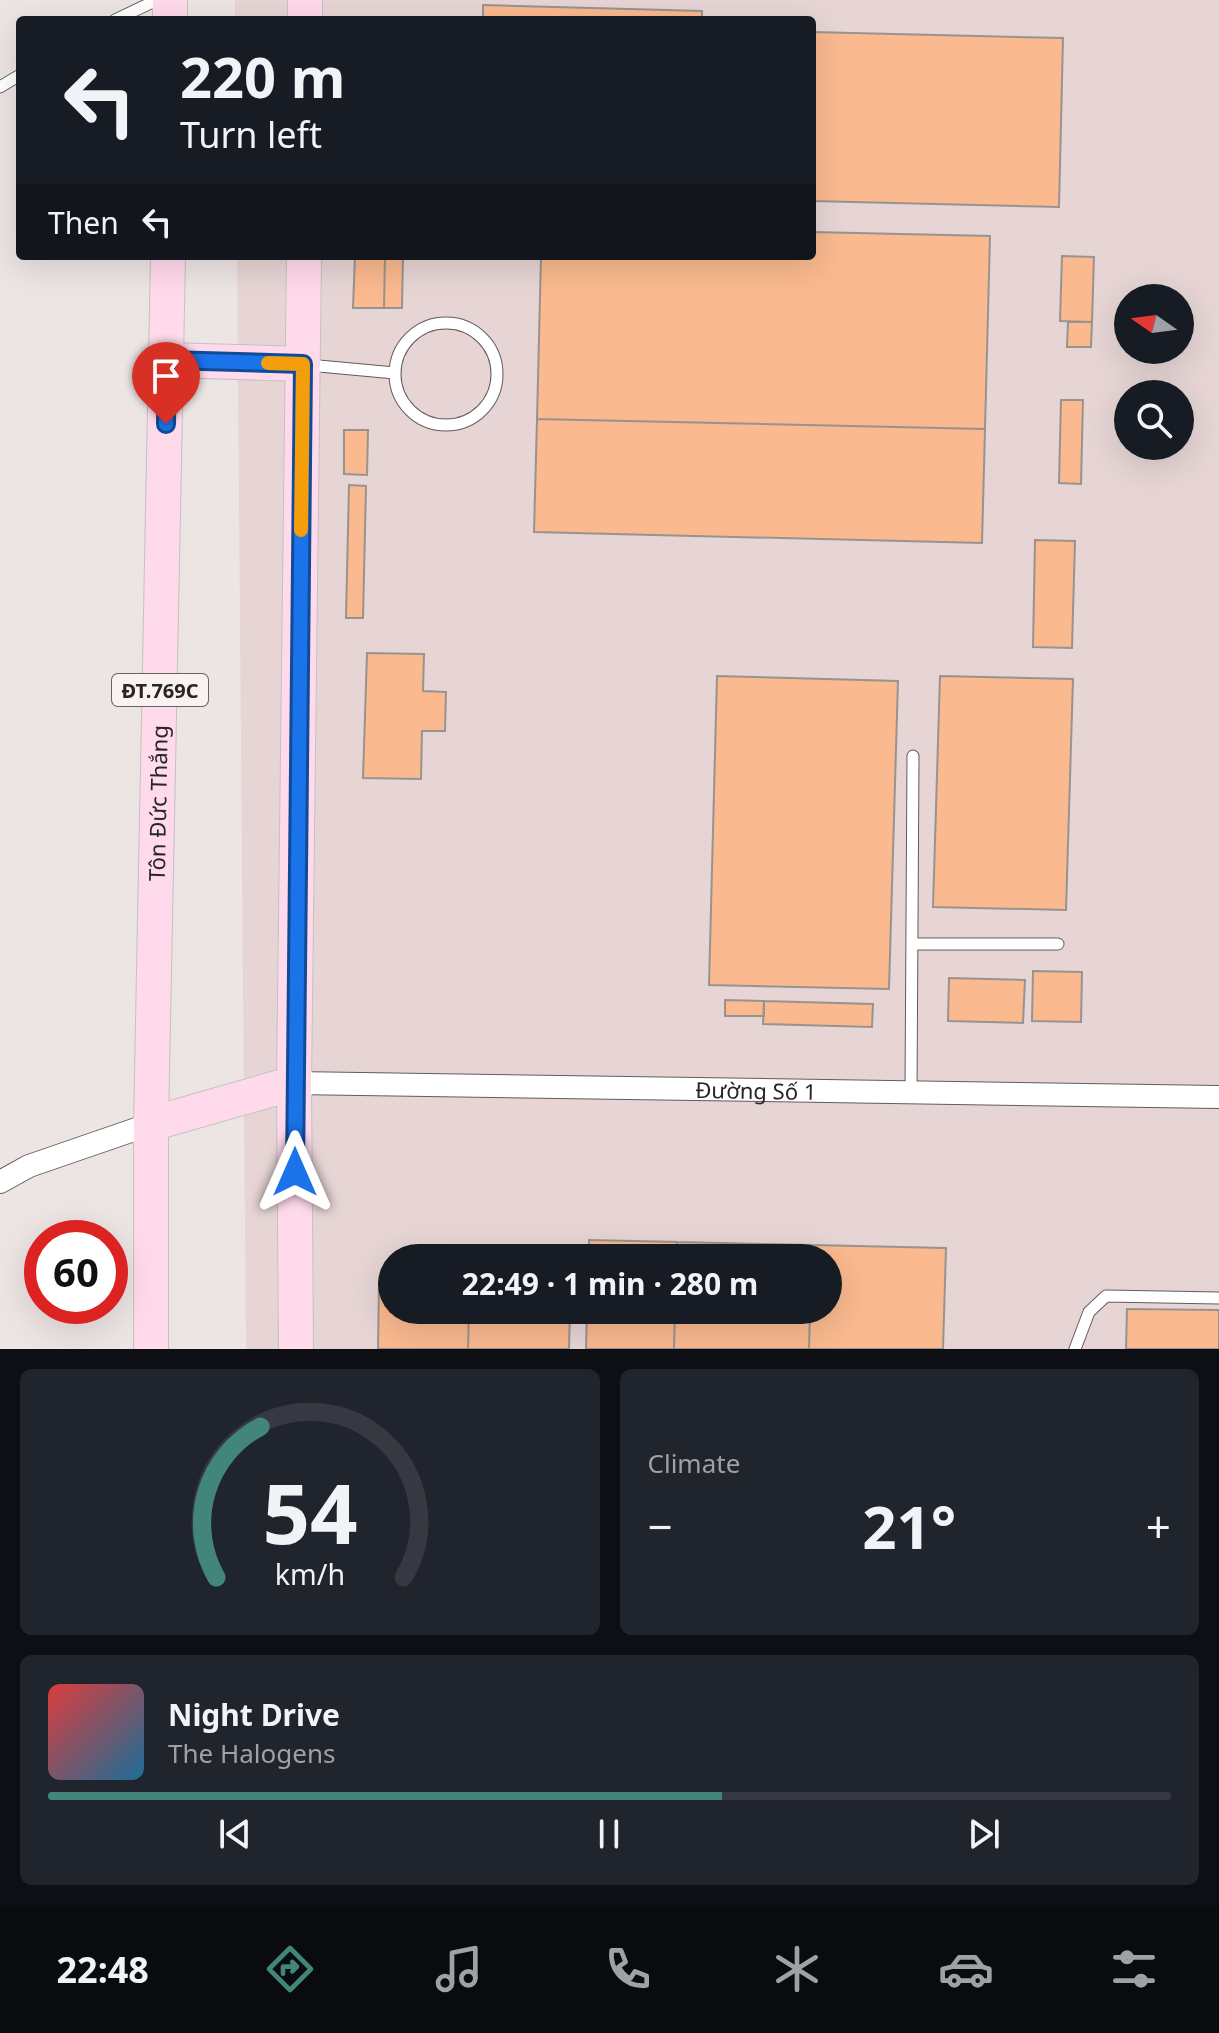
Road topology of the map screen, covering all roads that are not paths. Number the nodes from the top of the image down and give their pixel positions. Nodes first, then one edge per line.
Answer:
1 (157, 0) edge
2 (123, 16) edge
3 (168, 260) edge
4 (304, 260) edge
5 (167, 360) junction
6 (303, 364) junction
7 (395, 373) junction
8 (913, 756) dead end
9 (912, 944) junction
10 (1058, 944) dead end
11 (294, 1083) junction
12 (911, 1092) junction
13 (1219, 1097) edge
14 (151, 1124) junction
15 (0, 1182) edge
16 (1219, 1298) edge
17 (151, 1349) edge
18 (296, 1349) edge
19 (1075, 1349) edge

1 - 2 lane
3 - 5 main road, Tôn Đức Thắng / ĐT.769C
4 - 6 main road
5 - 6 main road
5 - 14 main road, Tôn Đức Thắng / ĐT.769C
6 - 7 lane
6 - 11 main road
7 - 7 lane
8 - 9 lane
9 - 10 lane
9 - 12 lane
11 - 12 street, Đường Số 1
11 - 14 main road
11 - 18 main road
12 - 13 street, Đường Số 1
14 - 15 street
14 - 17 main road, Tôn Đức Thắng / ĐT.769C
16 - 19 lane

